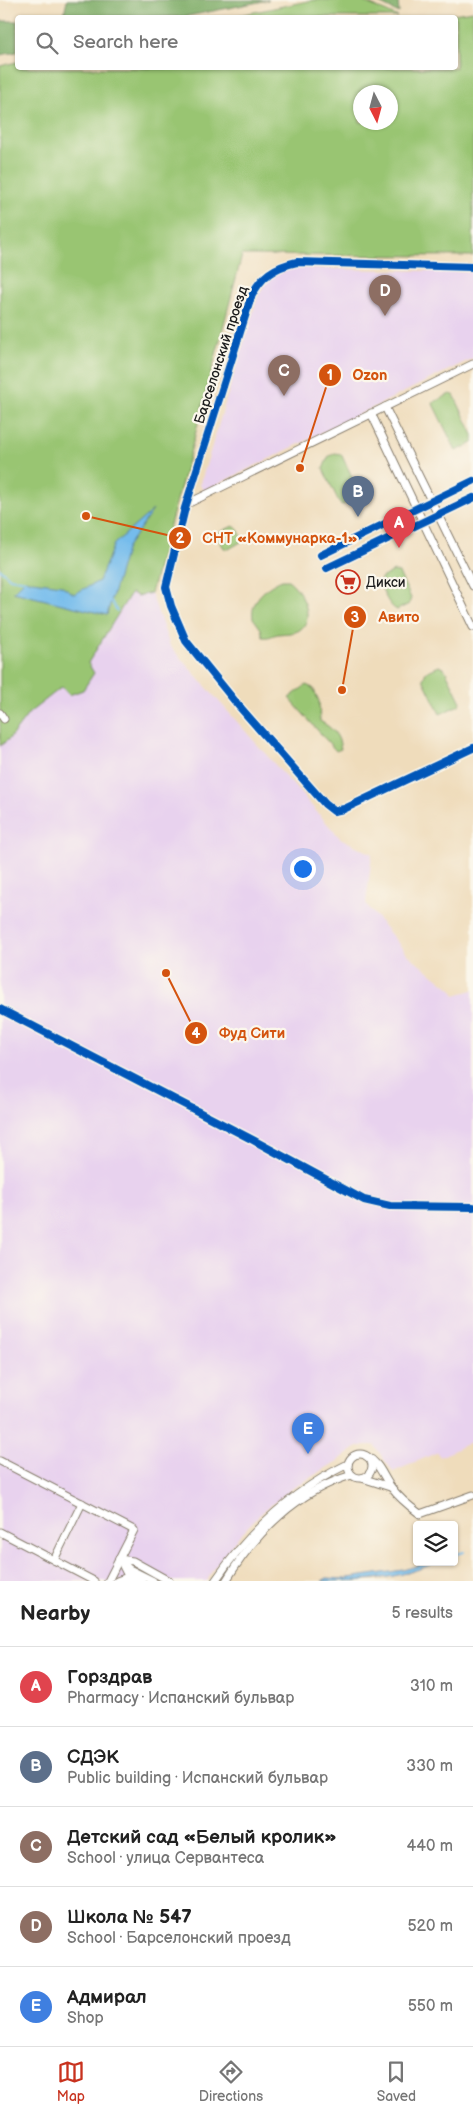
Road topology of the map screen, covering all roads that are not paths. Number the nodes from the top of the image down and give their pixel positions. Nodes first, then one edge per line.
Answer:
1 (473, 267) edge
2 (473, 364) edge
3 (385, 406) junction
4 (371, 413) junction
5 (194, 483) junction
6 (204, 494) junction
7 (187, 504) junction
8 (473, 586) edge
9 (473, 627) edge
10 (0, 712) edge
11 (4, 720) dead end
12 (473, 748) edge
13 (0, 1009) edge
14 (473, 1206) edge
15 (366, 1456) junction
16 (0, 1461) edge
17 (348, 1464) junction
18 (352, 1475) junction
19 (362, 1478) junction
20 (390, 1487) junction
21 (473, 1495) edge
22 (82, 1503) junction
23 (0, 1532) edge
24 (119, 1559) junction
25 (54, 1560) junction
26 (94, 1581) edge
27 (108, 1581) edge
28 (118, 1581) edge
29 (132, 1581) edge
30 (141, 1581) edge
31 (153, 1581) edge
32 (162, 1581) edge
33 (169, 1581) edge
34 (214, 1581) edge
35 (226, 1581) edge

1 - 5 street, Барселонский проезд
2 - 3 street
3 - 4 street
3 - 8 street
4 - 6 street
4 - 9 street
5 - 6 street
5 - 7 street, Барселонский проезд
6 - 7 street
7 - 12 street, Барселонский проезд
10 - 11 street
13 - 14 street
15 - 17 street
15 - 19 street
15 - 20 street
16 - 22 street
17 - 18 street
17 - 34 street
18 - 19 street
18 - 35 street
19 - 20 street
20 - 21 street
22 - 24 street
22 - 25 street
23 - 25 street
24 - 27 street
24 - 30 street
24 - 31 street
24 - 32 street
24 - 33 street
25 - 26 street
28 - 29 street

